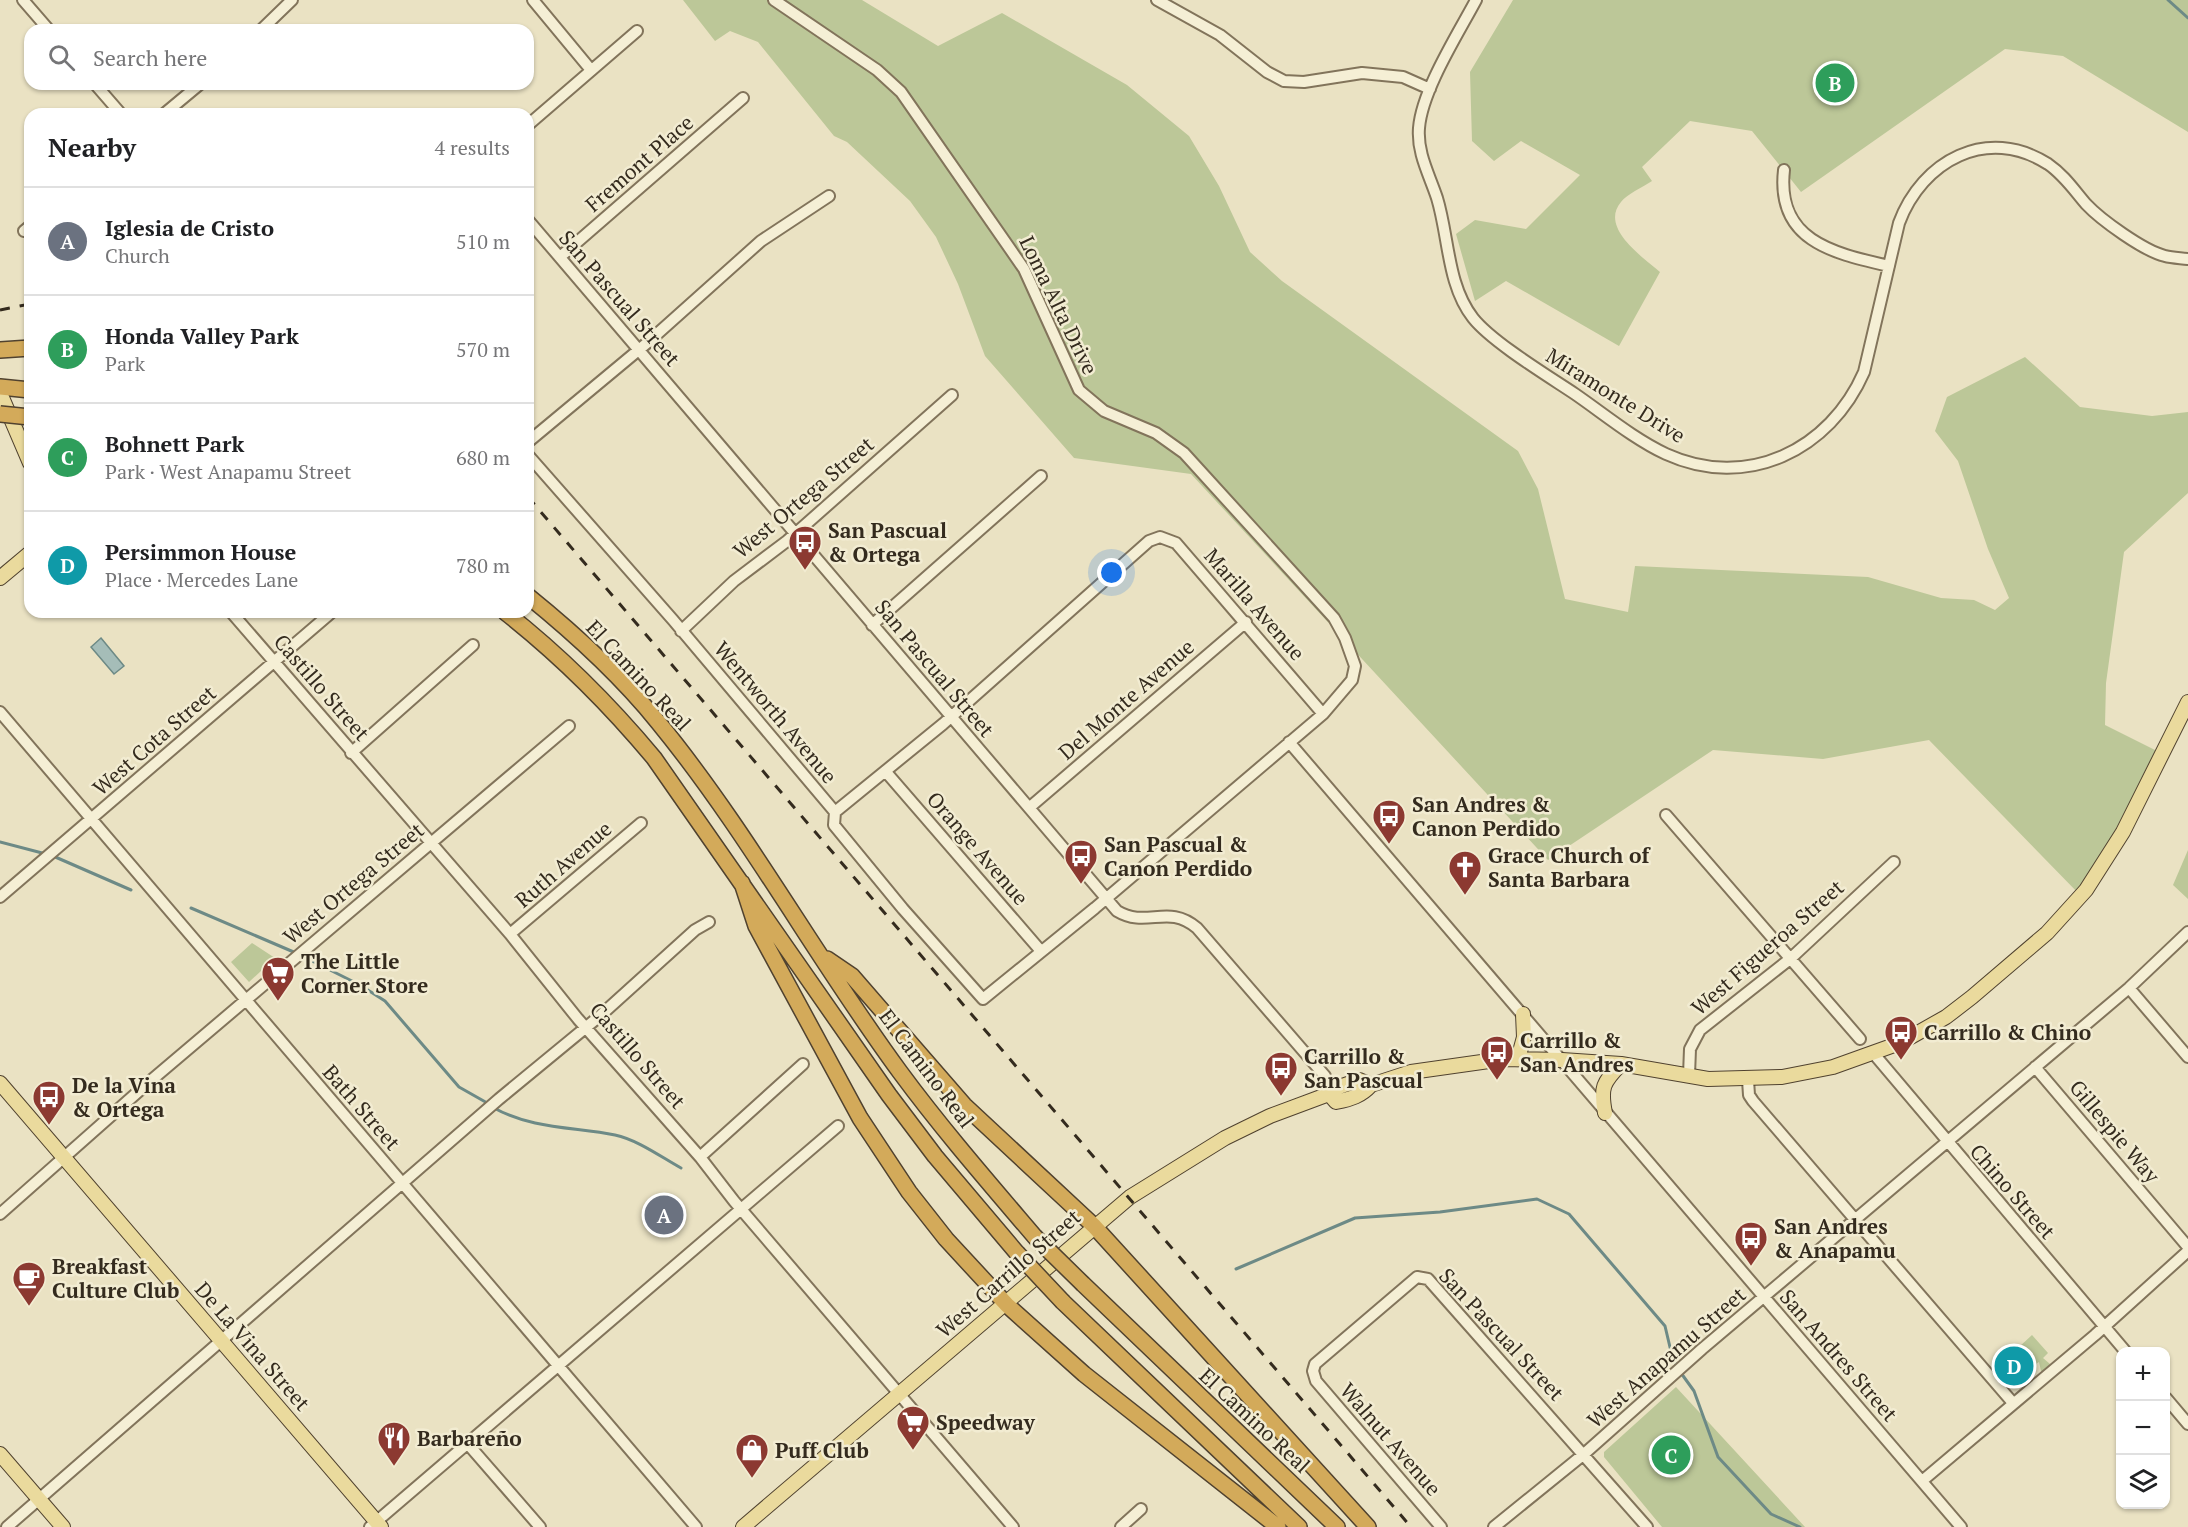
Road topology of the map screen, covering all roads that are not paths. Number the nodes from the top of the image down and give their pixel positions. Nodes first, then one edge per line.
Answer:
1 (23, 0) edge
2 (292, 0) edge
3 (533, 0) edge
4 (774, 0) edge
5 (1157, 0) edge
6 (1476, 0) edge
7 (44, 24) edge
8 (267, 24) edge
9 (638, 31) dead end
10 (591, 70) junction
11 (1430, 88) junction
12 (100, 90) edge
13 (193, 90) edge
14 (743, 98) dead end
15 (116, 108) edge
16 (171, 108) edge
17 (534, 119) edge
18 (1784, 170) dead end
19 (829, 196) dead end
20 (534, 227) edge
21 (560, 257) junction
22 (2188, 259) edge
23 (1889, 266) junction
24 (24, 348) edge
25 (640, 349) junction
26 (0, 350) edge
27 (0, 387) edge
28 (24, 389) edge
29 (0, 393) edge
30 (951, 395) dead end
31 (0, 414) edge
32 (24, 416) edge
33 (534, 437) edge
34 (24, 451) edge
35 (534, 462) edge
36 (1041, 476) dead end
37 (795, 533) junction
38 (24, 558) edge
39 (0, 578) edge
40 (534, 601) edge
41 (236, 618) edge
42 (325, 618) edge
43 (513, 618) edge
44 (1246, 622) junction
45 (872, 625) junction
46 (681, 631) junction
47 (473, 645) dead end
48 (274, 663) junction
49 (2188, 702) edge
50 (0, 712) edge
51 (1323, 714) junction
52 (950, 717) junction
53 (570, 726) dead end
54 (1289, 742) junction
55 (351, 753) junction
56 (886, 771) junction
57 (1030, 807) junction
58 (836, 812) junction
59 (1666, 815) dead end
60 (92, 818) junction
61 (641, 823) dead end
62 (431, 844) junction
63 (1894, 862) dead end
64 (742, 883) junction
65 (0, 897) edge
66 (1106, 898) junction
67 (709, 922) dead end
68 (2188, 932) edge
69 (510, 934) junction
70 (1040, 950) junction
71 (820, 954) junction
72 (1790, 958) junction
73 (2129, 988) junction
74 (244, 1000) junction
75 (1523, 1014) junction
76 (586, 1028) junction
77 (1860, 1040) dead end
78 (1874, 1054) junction
79 (2188, 1057) edge
80 (1518, 1059) junction
81 (1562, 1060) junction
82 (803, 1064) dead end
83 (1621, 1064) junction
84 (2035, 1067) junction
85 (1689, 1075) junction
86 (1748, 1080) junction
87 (0, 1083) edge
88 (1329, 1094) junction
89 (1605, 1113) junction
90 (838, 1126) dead end
91 (1947, 1143) junction
92 (700, 1157) junction
93 (65, 1158) junction
94 (402, 1184) junction
95 (741, 1210) junction
96 (0, 1214) edge
97 (1855, 1220) junction
98 (1094, 1226) junction
99 (2188, 1249) edge
100 (1423, 1277) joint
101 (1764, 1298) junction
102 (1007, 1305) junction
103 (2104, 1326) junction
104 (221, 1341) junction
105 (2122, 1347) edge
106 (558, 1366) junction
107 (900, 1394) junction
108 (2169, 1401) edge
109 (2013, 1403) junction
110 (2188, 1424) edge
111 (467, 1443) junction
112 (0, 1454) edge
113 (1584, 1454) junction
114 (1922, 1481) junction
115 (39, 1500) junction
116 (1141, 1509) dead end
117 (376, 1525) edge
118 (7, 1527) edge
119 (63, 1527) edge
120 (540, 1527) edge
121 (696, 1527) edge
122 (743, 1527) edge
123 (1013, 1527) edge
124 (1121, 1527) edge
125 (1278, 1527) edge
126 (1299, 1527) edge
127 (1337, 1527) edge
128 (1368, 1527) edge
129 (1441, 1527) edge
130 (1494, 1527) edge
131 (1647, 1527) edge
132 (1961, 1527) edge

1 - 7 street
2 - 8 street
3 - 10 street
4 - 51 street, Loma Alta Drive
5 - 11 street
6 - 11 street, Miramonte Drive
9 - 10 street
10 - 17 street
11 - 23 street, Miramonte Drive
12 - 15 street
13 - 16 street
14 - 21 street, Fremont Place
18 - 23 street
19 - 25 street
20 - 21 street, San Pascual Street
21 - 25 street, San Pascual Street
22 - 23 street, Miramonte Drive
24 - 26 highway
25 - 33 street
25 - 37 street, San Pascual Street
27 - 28 highway
29 - 34 main road
30 - 37 street, West Ortega Street
31 - 32 highway, bridge
35 - 46 street, Wentworth Avenue
36 - 45 street
37 - 45 street, San Pascual Street
37 - 46 street, West Ortega Street
38 - 39 main road
40 - 71 highway, El Camino Real
41 - 48 street, Castillo Street
42 - 48 street, West Cota Street
43 - 64 highway, El Camino Real
44 - 51 street, Marilla Avenue
44 - 52 street, Marilla Avenue
44 - 57 street, Del Monte Avenue
45 - 52 street, San Pascual Street
46 - 58 street, Wentworth Avenue
47 - 55 street
48 - 55 street, Castillo Street
48 - 60 street, West Cota Street
49 - 78 main road, West Carrillo Street
50 - 60 street, Bath Street
51 - 54 street
52 - 56 street
52 - 57 street, San Pascual Street
53 - 62 street, West Ortega Street
54 - 66 street
54 - 75 street, San Andres Street
55 - 62 street, Castillo Street
56 - 58 street
56 - 70 street, Orange Avenue
57 - 66 street, San Pascual Street
58 - 70 street, Wentworth Avenue
59 - 72 street
60 - 65 street, West Cota Street
60 - 74 street, Bath Street
61 - 69 street, Ruth Avenue
62 - 69 street, Castillo Street
62 - 74 street, West Ortega Street
63 - 72 street, West Figueroa Street
64 - 102 highway
64 - 126 highway, El Camino Real, bridge
66 - 70 street
66 - 88 street, San Pascual Street
67 - 76 street
68 - 73 street, West Anapamu Street
69 - 76 street, Castillo Street
71 - 98 highway
71 - 127 highway, El Camino Real, bridge
72 - 77 street
72 - 85 street, West Figueroa Street
73 - 79 street
73 - 84 street, West Anapamu Street
74 - 93 street, West Ortega Street
74 - 94 street, Bath Street
75 - 80 main road
75 - 81 street, San Andres Street
76 - 92 street, Castillo Street
76 - 94 street
78 - 86 main road, West Carrillo Street
78 - 91 street, Chino Street
80 - 81 main road, West Carrillo Street
80 - 88 main road, West Carrillo Street
81 - 83 main road, West Carrillo Street
81 - 89 street, San Andres Street
82 - 92 street
83 - 85 main road, West Carrillo Street
83 - 89 main road
84 - 91 street, West Anapamu Street
84 - 99 street, Gillespie Way
85 - 86 main road, West Carrillo Street
86 - 97 street
87 - 93 main road, De La Vina Street
88 - 98 main road, West Carrillo Street
89 - 101 street, San Andres Street
90 - 95 street
91 - 97 street, West Anapamu Street
91 - 103 street, Chino Street
92 - 95 street, Castillo Street
93 - 96 street, West Ortega Street
93 - 104 main road, De La Vina Street
94 - 104 street
94 - 106 street, Bath Street
95 - 106 street
95 - 107 street, Castillo Street
97 - 101 street, West Anapamu Street
97 - 109 street
98 - 102 main road, West Carrillo Street
98 - 128 highway
99 - 103 street
100 - 113 street, San Pascual Street
100 - 129 street, Walnut Avenue
101 - 113 street, West Anapamu Street
101 - 114 street, San Andres Street
102 - 107 main road, West Carrillo Street
102 - 125 highway
103 - 105 street, Chino Street
103 - 109 street
104 - 115 street
104 - 117 main road, De La Vina Street
106 - 111 street
106 - 121 street, Bath Street
107 - 122 main road, West Carrillo Street
107 - 123 street, Castillo Street
108 - 110 street
109 - 114 street
111 - 117 street
111 - 120 street
112 - 115 main road
113 - 130 street, West Anapamu Street
113 - 131 street, San Pascual Street
114 - 132 street, San Andres Street
115 - 118 street
115 - 119 main road
116 - 124 street

